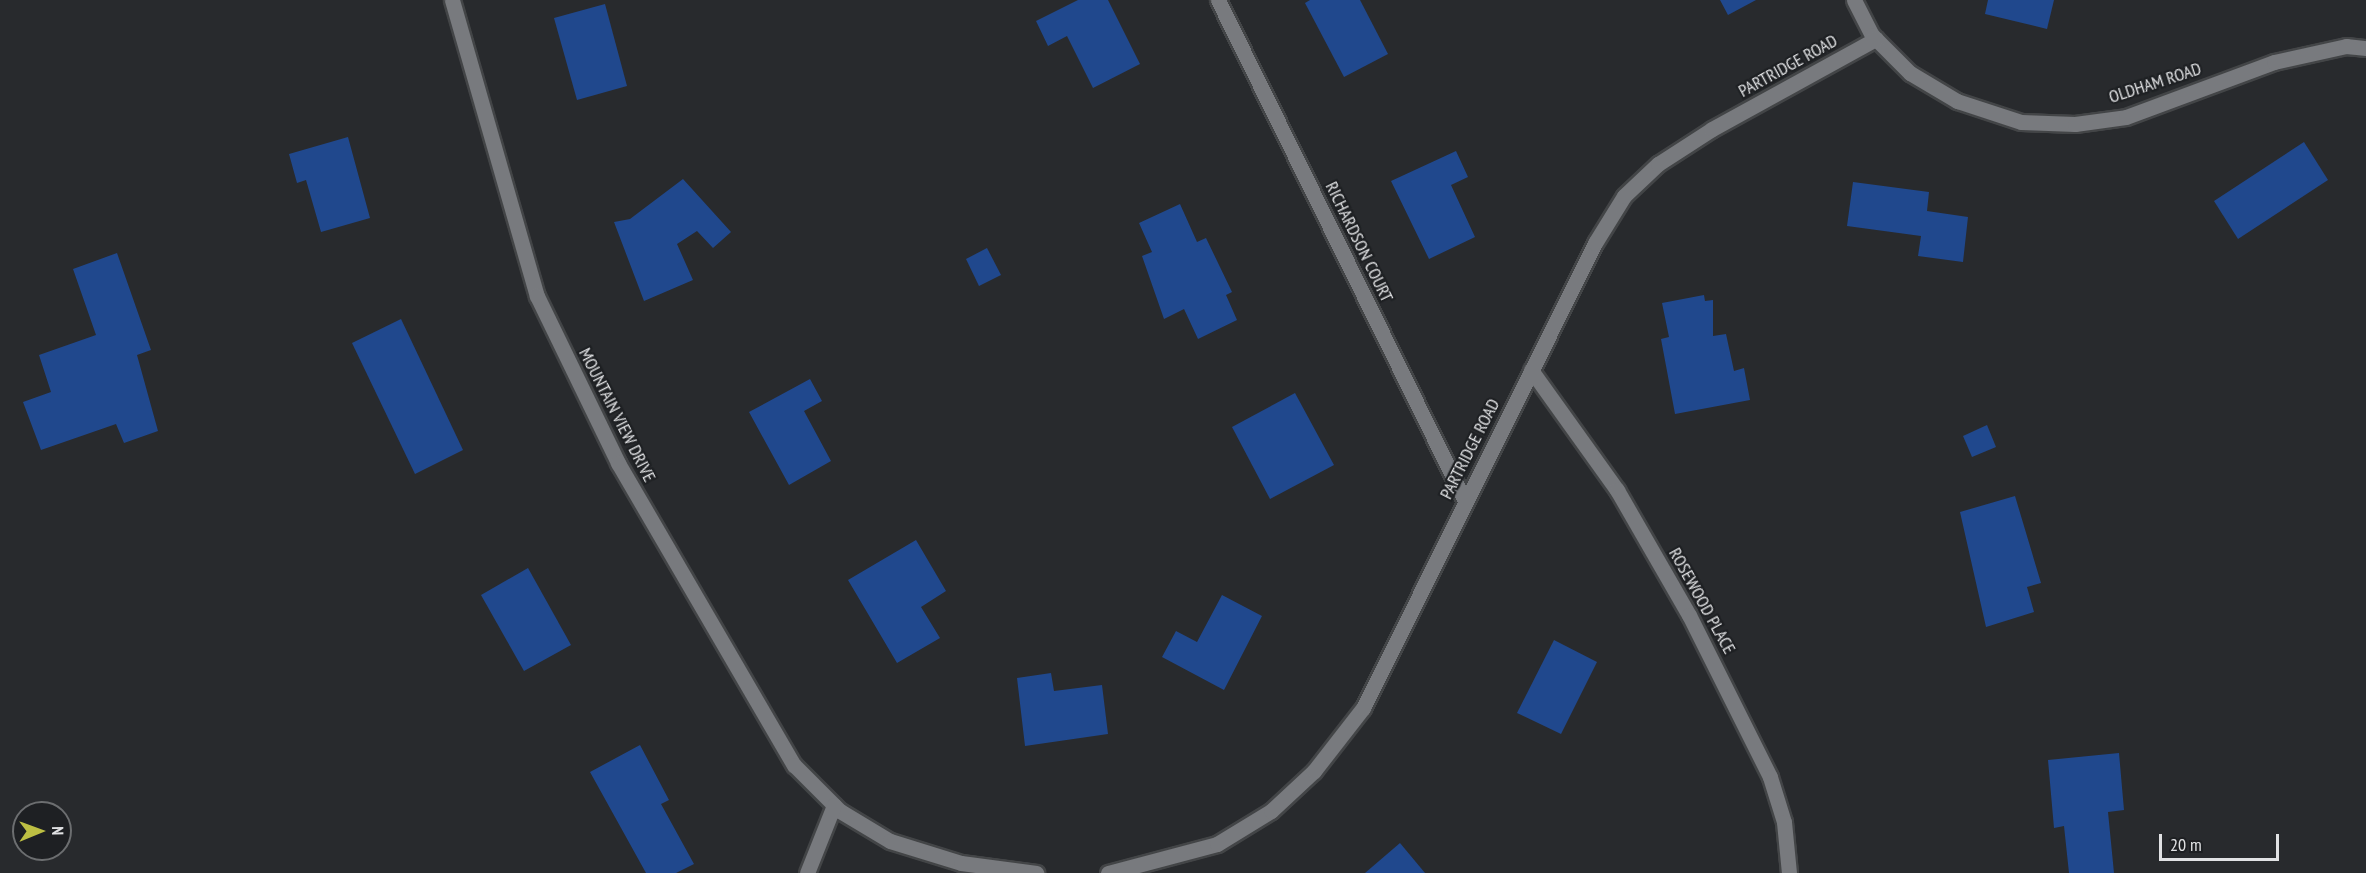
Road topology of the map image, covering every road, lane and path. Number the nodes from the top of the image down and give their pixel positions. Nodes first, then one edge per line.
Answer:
1 (452, 0) edge
2 (1218, 0) edge
3 (1854, 0) edge
4 (1876, 39) junction
5 (2366, 48) edge
6 (1531, 370) junction
7 (1465, 501) junction
8 (834, 805) junction
9 (807, 873) edge
10 (1036, 873) edge
11 (1108, 873) edge
12 (1789, 873) edge

1 - 8 street, MOUNTAIN VIEW DRIVE
2 - 7 street, RICHARDSON COURT
3 - 4 street, OLDHAM ROAD
4 - 5 street, OLDHAM ROAD
4 - 6 street, PARTRIDGE ROAD
6 - 7 street, PARTRIDGE ROAD
6 - 12 street, ROSEWOOD PLACE
7 - 11 street, PARTRIDGE ROAD
8 - 9 street
8 - 10 street

